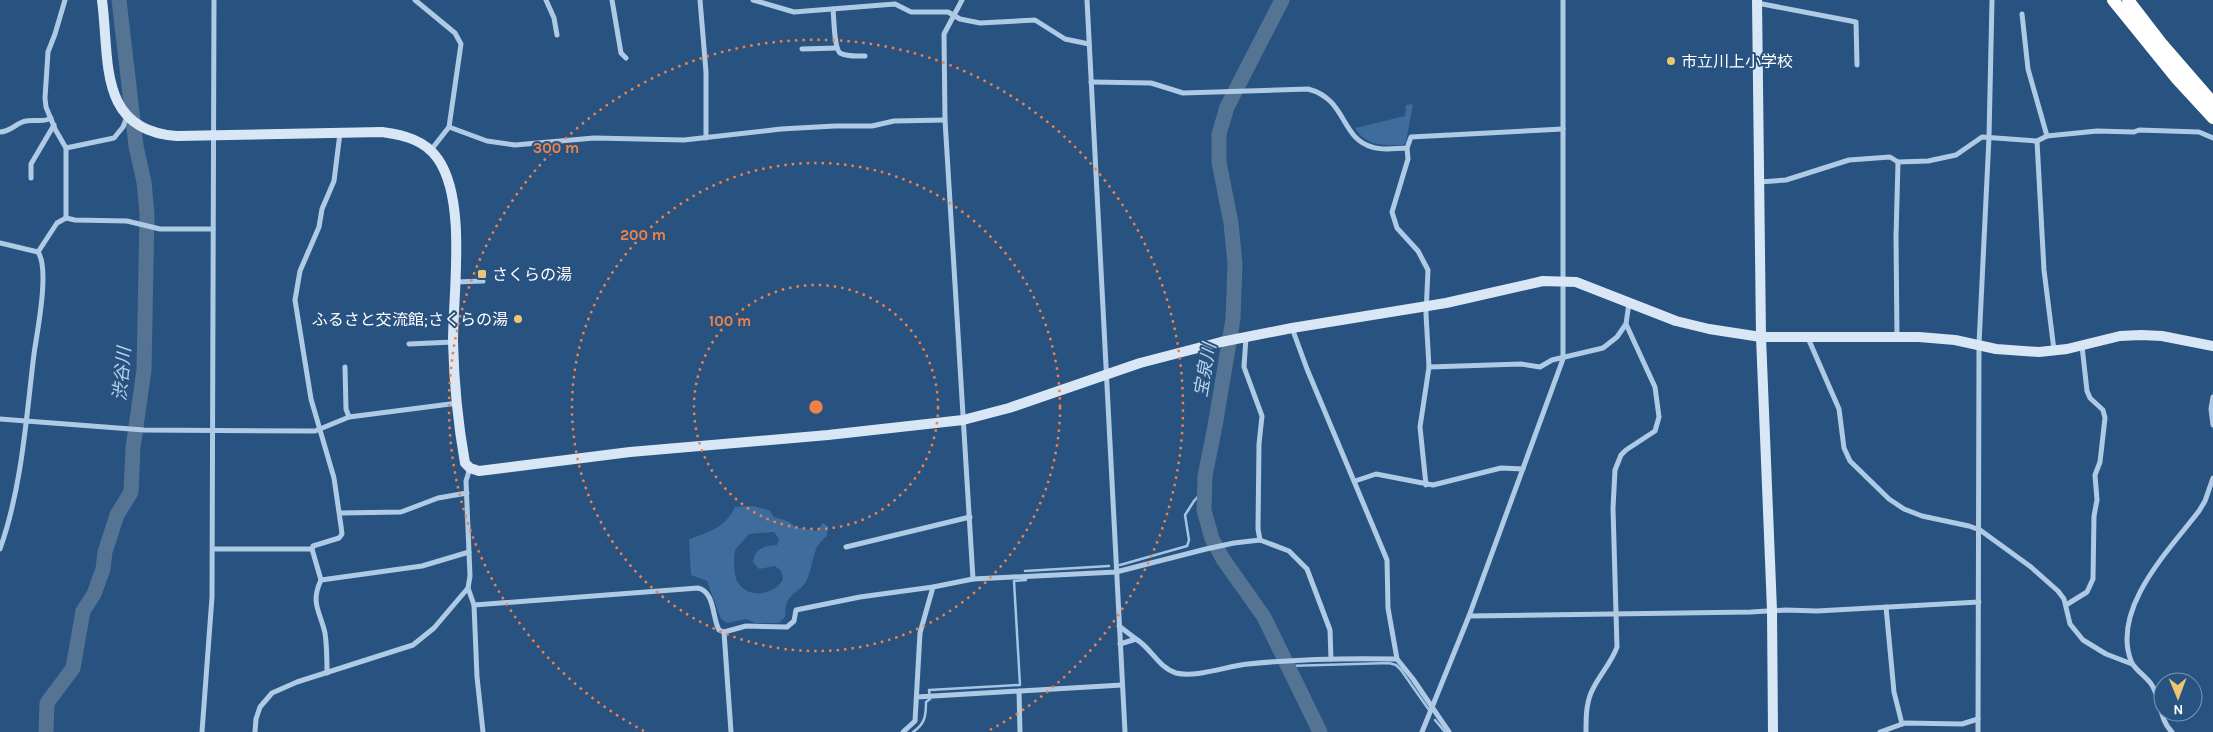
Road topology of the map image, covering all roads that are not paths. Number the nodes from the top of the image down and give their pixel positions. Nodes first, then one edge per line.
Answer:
1 (65, 0) edge
2 (102, 0) edge
3 (214, 0) edge
4 (415, 0) edge
5 (546, 0) edge
6 (612, 0) edge
7 (700, 0) edge
8 (753, 0) edge
9 (962, 0) edge
10 (1087, 0) edge
11 (1563, 0) edge
12 (1992, 0) edge
13 (2113, 0) edge
14 (2128, 0) edge
15 (895, 2) edge
16 (1757, 2) edge
17 (833, 9) junction
18 (2022, 14) dead end
19 (953, 16) junction
20 (557, 34) dead end
21 (1089, 44) junction
22 (837, 48) junction
23 (802, 49) dead end
24 (865, 56) dead end
25 (626, 58) dead end
26 (1858, 65) dead end
27 (1091, 82) junction
28 (2213, 103) edge
29 (127, 117) junction
30 (51, 118) junction
31 (2213, 118) edge
32 (945, 120) junction
33 (54, 126) junction
34 (450, 127) junction
35 (1563, 129) junction
36 (0, 132) edge
37 (340, 134) junction
38 (214, 136) junction
39 (2047, 136) junction
40 (1989, 137) junction
41 (706, 138) junction
42 (2213, 138) edge
43 (2037, 141) junction
44 (66, 148) junction
45 (1407, 148) junction
46 (431, 150) junction
47 (1898, 162) junction
48 (30, 178) dead end
49 (1759, 182) junction
50 (66, 218) junction
51 (213, 229) junction
52 (0, 243) edge
53 (38, 252) junction
54 (1564, 280) junction
55 (483, 281) dead end
56 (456, 282) junction
57 (1629, 302) junction
58 (1427, 306) junction
59 (1626, 324) junction
60 (1292, 328) junction
61 (1761, 336) junction
62 (1808, 337) junction
63 (1898, 337) junction
64 (1242, 338) junction
65 (454, 342) junction
66 (409, 344) dead end
67 (1979, 344) junction
68 (2082, 346) junction
69 (2213, 346) edge
70 (2054, 351) junction
71 (1563, 358) junction
72 (345, 367) dead end
73 (1428, 367) junction
74 (1106, 374) junction
75 (2213, 397) edge
76 (458, 403) junction
77 (349, 417) junction
78 (0, 419) edge
79 (963, 420) junction
80 (28, 421) junction
81 (2213, 425) edge
82 (321, 430) junction
83 (213, 432) junction
84 (470, 468) junction
85 (1523, 468) junction
86 (2213, 478) edge
87 (1354, 481) junction
88 (1426, 485) junction
89 (467, 493) junction
90 (340, 513) junction
91 (970, 517) junction
92 (1980, 530) junction
93 (1260, 540) junction
94 (846, 547) dead end
95 (0, 549) edge
96 (213, 549) junction
97 (312, 549) junction
98 (469, 552) junction
99 (1116, 572) junction
100 (973, 579) junction
101 (321, 580) junction
102 (933, 587) junction
103 (468, 588) junction
104 (1979, 602) junction
105 (474, 605) junction
106 (2066, 605) junction
107 (1886, 607) junction
108 (1772, 610) junction
109 (1615, 614) junction
110 (1470, 616) junction
111 (1119, 626) junction
112 (724, 632) junction
113 (1136, 639) junction
114 (1120, 644) junction
115 (1331, 659) junction
116 (1396, 659) junction
117 (2132, 664) junction
118 (327, 673) junction
119 (1122, 685) junction
120 (1019, 691) junction
121 (917, 697) junction
122 (1432, 708) junction
123 (1978, 719) junction
124 (1902, 724) junction
125 (202, 732) edge
126 (255, 732) edge
127 (483, 732) edge
128 (731, 732) edge
129 (903, 732) edge
130 (1020, 732) edge
131 (1125, 732) edge
132 (1422, 732) edge
133 (1449, 732) edge
134 (1586, 732) edge
135 (1773, 732) edge
136 (1880, 732) edge
137 (1978, 732) edge
138 (2172, 732) edge

1 - 30 street
2 - 29 street
3 - 38 street
4 - 34 street
5 - 20 street
6 - 25 street
7 - 41 street
8 - 17 street
9 - 19 street
10 - 21 street
11 - 35 street
12 - 40 street
13 - 31 highway
14 - 28 highway
15 - 17 street
15 - 19 street
16 - 26 street
16 - 49 street
17 - 22 street
18 - 39 street
19 - 21 street
19 - 32 street
21 - 27 street
22 - 23 street
22 - 24 street
27 - 45 street
27 - 74 street
29 - 38 street
29 - 44 street
30 - 33 street
30 - 36 street
32 - 41 street
32 - 79 street
33 - 44 street
33 - 48 street
34 - 41 street
34 - 46 street
35 - 45 street
35 - 54 street
37 - 38 street
37 - 46 street
37 - 82 street
38 - 51 street
39 - 42 street
39 - 43 street
40 - 43 street
40 - 47 street
40 - 67 street
43 - 70 street
44 - 50 street
45 - 58 street
46 - 56 street
47 - 49 street
47 - 63 street
49 - 61 street
50 - 51 street
50 - 53 street
51 - 83 street
52 - 53 street
53 - 80 street
54 - 57 street
54 - 58 street
54 - 71 street
55 - 56 street
56 - 65 street
57 - 59 street
57 - 61 street
58 - 60 street
58 - 73 street
59 - 71 street
59 - 109 street
60 - 64 street
60 - 87 street
61 - 62 street
61 - 108 street
62 - 63 street
62 - 92 street
63 - 67 street
64 - 74 street
64 - 93 street
65 - 66 street
65 - 76 street
67 - 70 street
67 - 92 street
68 - 69 street
68 - 70 street
68 - 106 street
71 - 73 street
71 - 85 street
72 - 77 street
73 - 88 street
74 - 79 street
74 - 99 street
75 - 81 street
76 - 77 street
76 - 84 street
77 - 82 street
78 - 80 street
79 - 84 street
79 - 91 street
80 - 83 street
80 - 95 street
82 - 83 street
82 - 90 street
83 - 96 street
84 - 89 street
85 - 88 street
85 - 110 street
86 - 117 street
87 - 88 street
87 - 116 street
89 - 90 street
89 - 98 street
90 - 97 street
91 - 94 street
91 - 100 street
92 - 104 street
92 - 106 street
93 - 99 street
93 - 115 street
96 - 97 street
96 - 125 street
97 - 101 street
98 - 101 street
98 - 103 street
99 - 100 street
99 - 111 street
100 - 102 street
101 - 118 street
102 - 112 street
102 - 121 street
103 - 105 street
103 - 118 street
104 - 107 street
104 - 123 street
105 - 112 street
105 - 127 street
106 - 117 street
107 - 108 street
107 - 124 street
108 - 109 street
108 - 135 street
109 - 110 street
109 - 134 street
110 - 122 street
111 - 113 street
111 - 114 street
112 - 128 street
113 - 114 street
113 - 115 street
114 - 119 street
115 - 116 street
116 - 122 street
117 - 138 street
118 - 126 street
119 - 120 street
119 - 131 street
120 - 121 street
120 - 130 street
121 - 129 street
122 - 132 street
122 - 133 street
123 - 124 street
123 - 137 street
124 - 136 street

